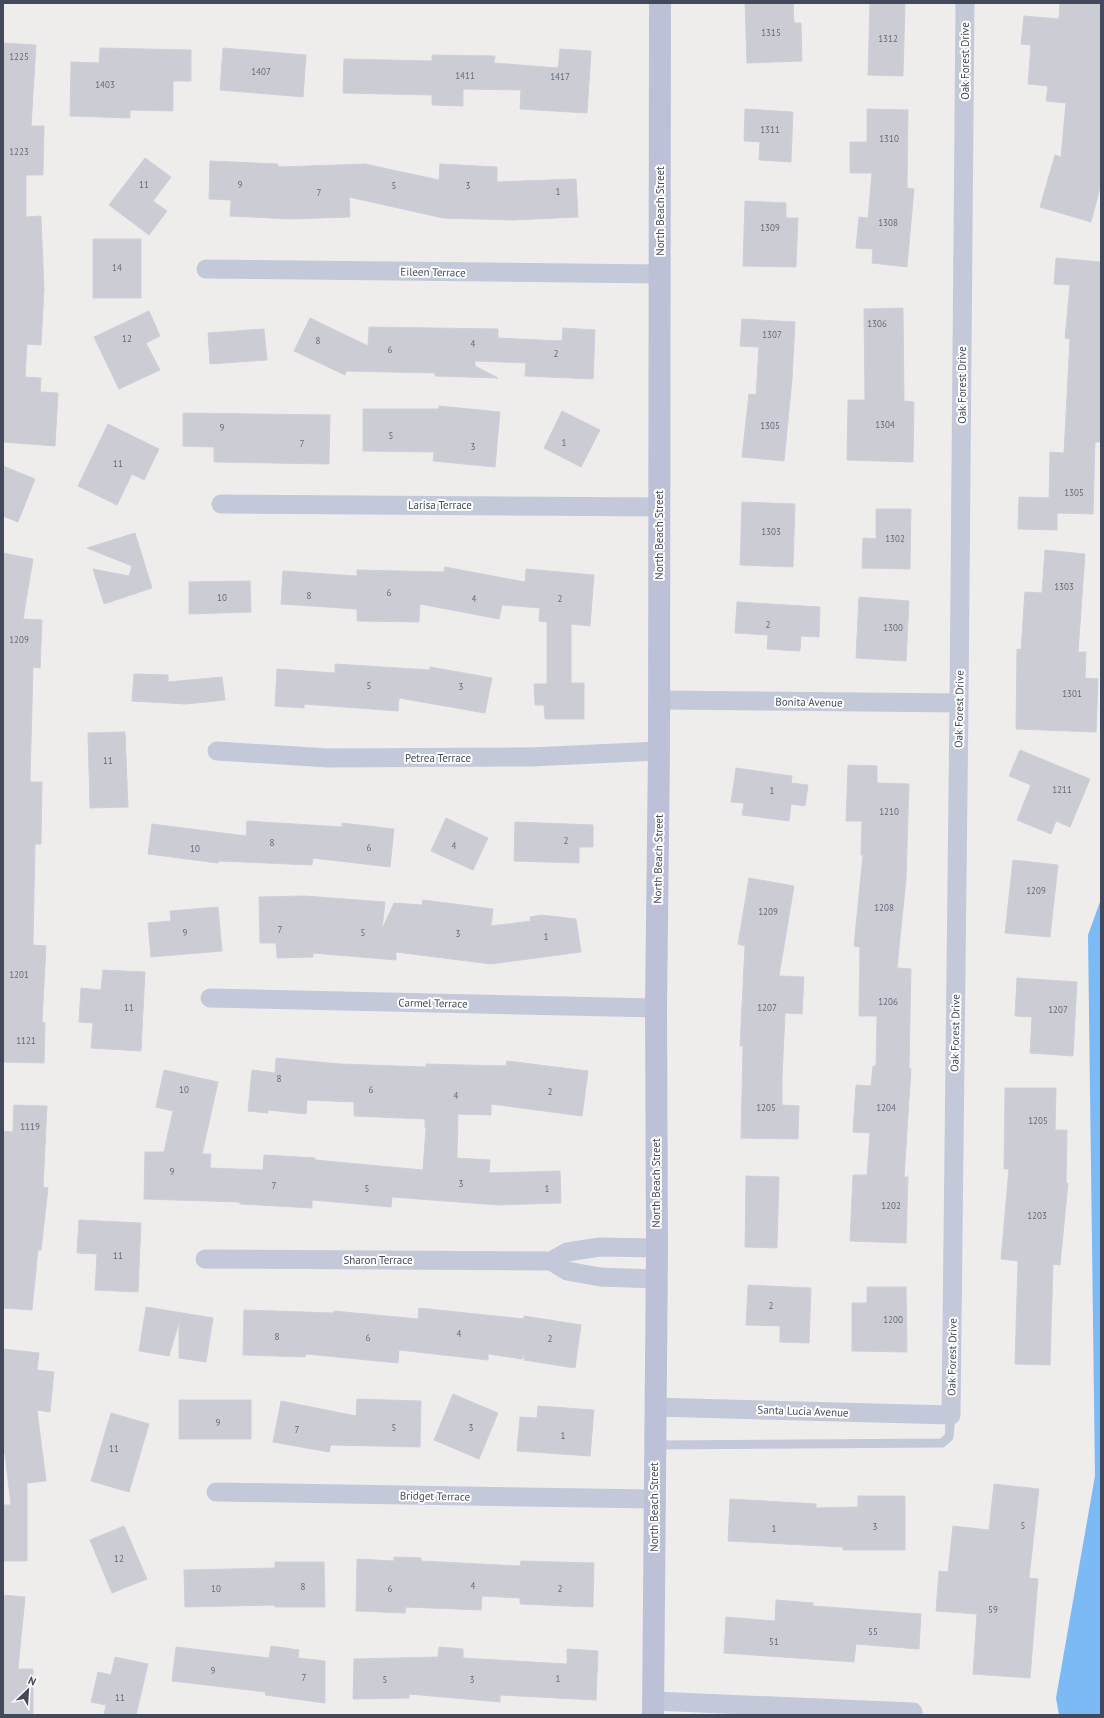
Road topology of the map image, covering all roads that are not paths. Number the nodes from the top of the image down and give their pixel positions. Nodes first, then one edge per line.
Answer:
1 (660, 3) edge
2 (965, 3) edge
3 (206, 269) dead end
4 (660, 274) junction
5 (221, 504) dead end
6 (659, 507) junction
7 (659, 700) junction
8 (959, 703) junction
9 (216, 751) dead end
10 (659, 751) junction
11 (210, 998) dead end
12 (656, 1008) junction
13 (656, 1248) junction
14 (205, 1259) dead end
15 (551, 1261) junction
16 (656, 1278) junction
17 (655, 1407) junction
18 (951, 1415) junction
19 (655, 1445) junction
20 (216, 1492) dead end
21 (654, 1499) junction
22 (653, 1708) edge
23 (913, 1712) dead end

1 - 4 street, North Beach Street
2 - 8 street, Oak Forest Drive
3 - 4 street, Eileen Terrace
4 - 6 street, North Beach Street
5 - 6 street, Larisa Terrace
6 - 7 street, North Beach Street
7 - 8 street, Bonita Avenue
7 - 10 street, North Beach Street
8 - 18 street, Oak Forest Drive
9 - 10 street, Petrea Terrace
10 - 12 street, North Beach Street
11 - 12 street, Carmel Terrace
12 - 13 street, North Beach Street
13 - 15 street, Sharon Terrace
13 - 16 street, North Beach Street
14 - 15 street, Sharon Terrace
15 - 16 street
16 - 17 street, North Beach Street
17 - 18 street, Santa Lucia Avenue
17 - 19 street, North Beach Street
18 - 19 lane
19 - 21 street, North Beach Street
20 - 21 street, Bridget Terrace
21 - 22 street, North Beach Street
22 - 23 street

